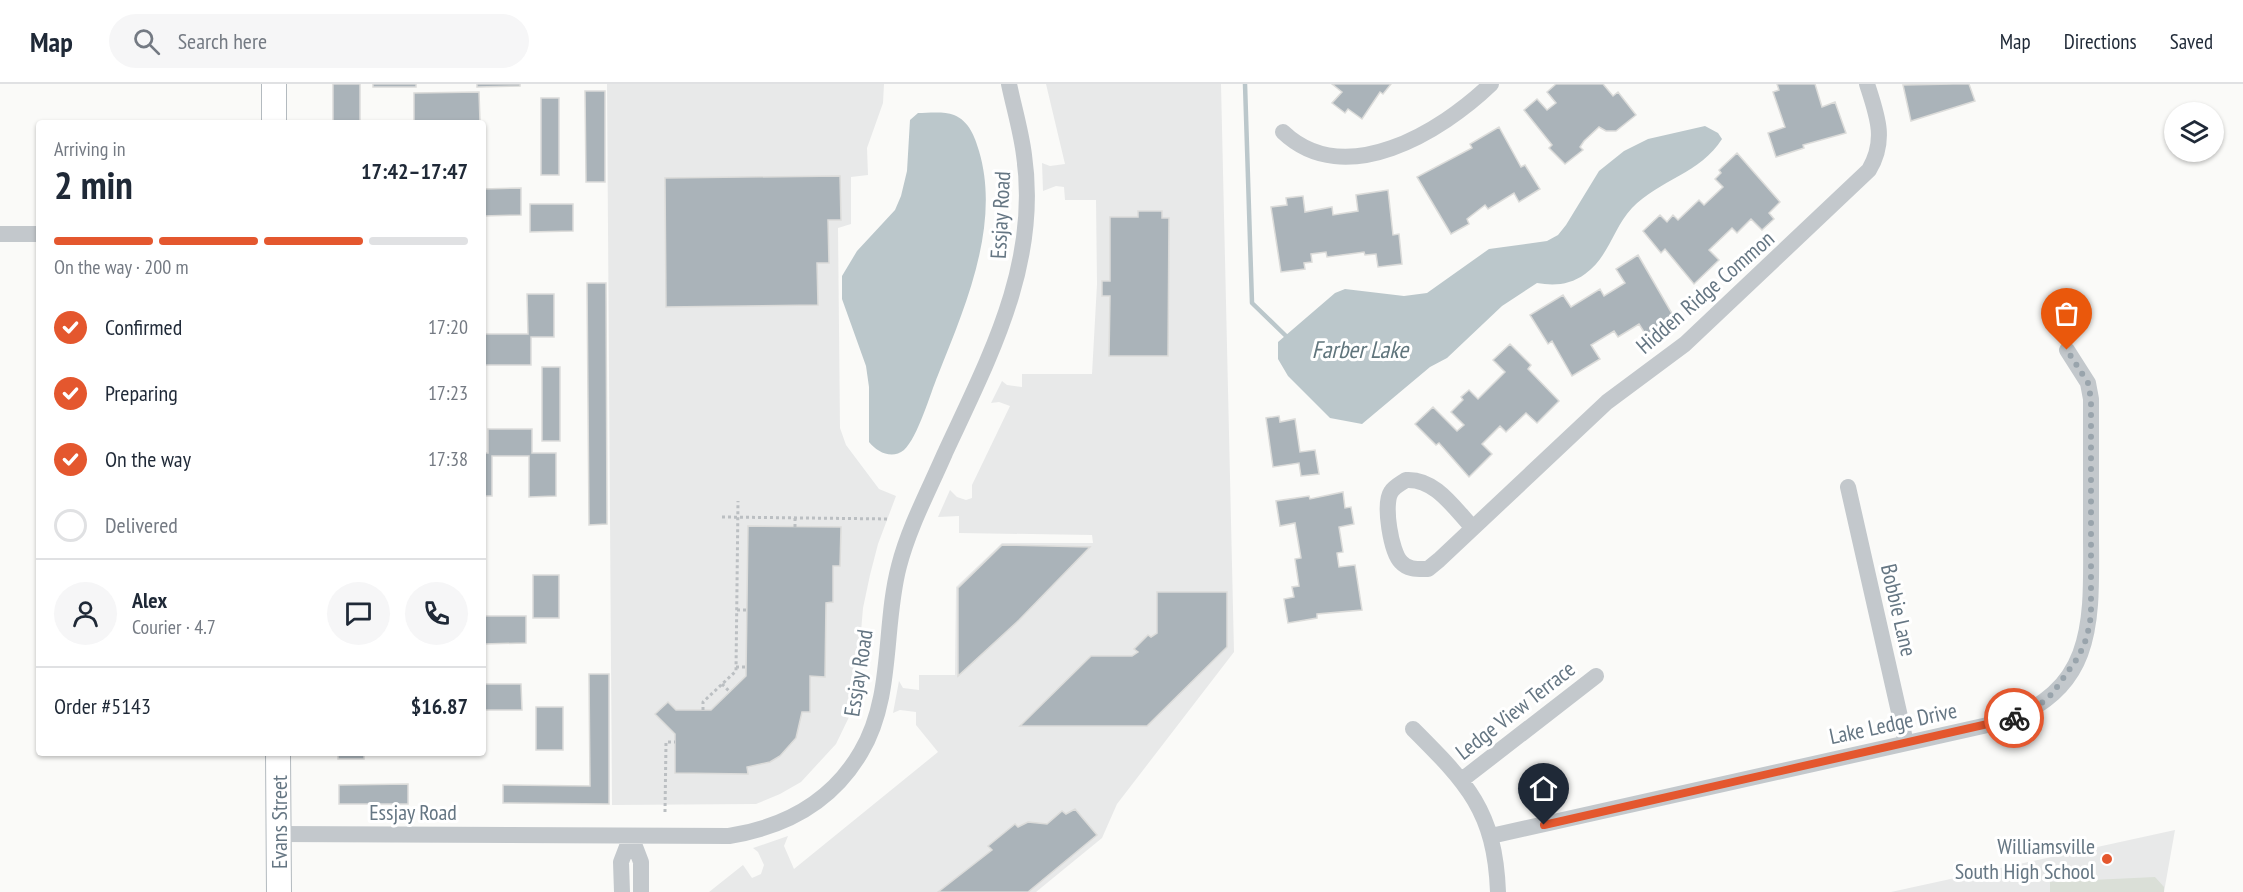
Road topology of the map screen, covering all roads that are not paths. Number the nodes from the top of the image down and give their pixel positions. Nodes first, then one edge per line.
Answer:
1 (273, 84) edge
2 (1009, 84) edge
3 (1491, 84) edge
4 (1867, 84) edge
5 (274, 120) edge
6 (1283, 132) dead end
7 (0, 234) edge
8 (36, 234) edge
9 (2067, 350) dead end
10 (1848, 487) dead end
11 (1473, 528) junction
12 (1596, 676) dead end
13 (1413, 729) dead end
14 (1906, 743) junction
15 (278, 756) edge
16 (1463, 779) junction
17 (279, 834) junction
18 (631, 836) junction
19 (1491, 836) junction
20 (279, 892) edge
21 (622, 892) edge
22 (641, 892) edge
23 (1498, 892) edge

1 - 5 street
2 - 18 street, Essjay Road
3 - 6 street
4 - 11 street, Hidden Ridge Common
7 - 8 street
9 - 14 street, Lake Ledge Drive
10 - 14 street, Bobbie Lane
11 - 11 street, Hidden Ridge Common
12 - 16 street, Ledge View Terrace
13 - 16 street
14 - 19 street, Lake Ledge Drive
15 - 17 street, Evans Street
16 - 19 street
17 - 18 street, Essjay Road
17 - 20 street, Evans Street
18 - 21 street
18 - 22 street
19 - 23 street

